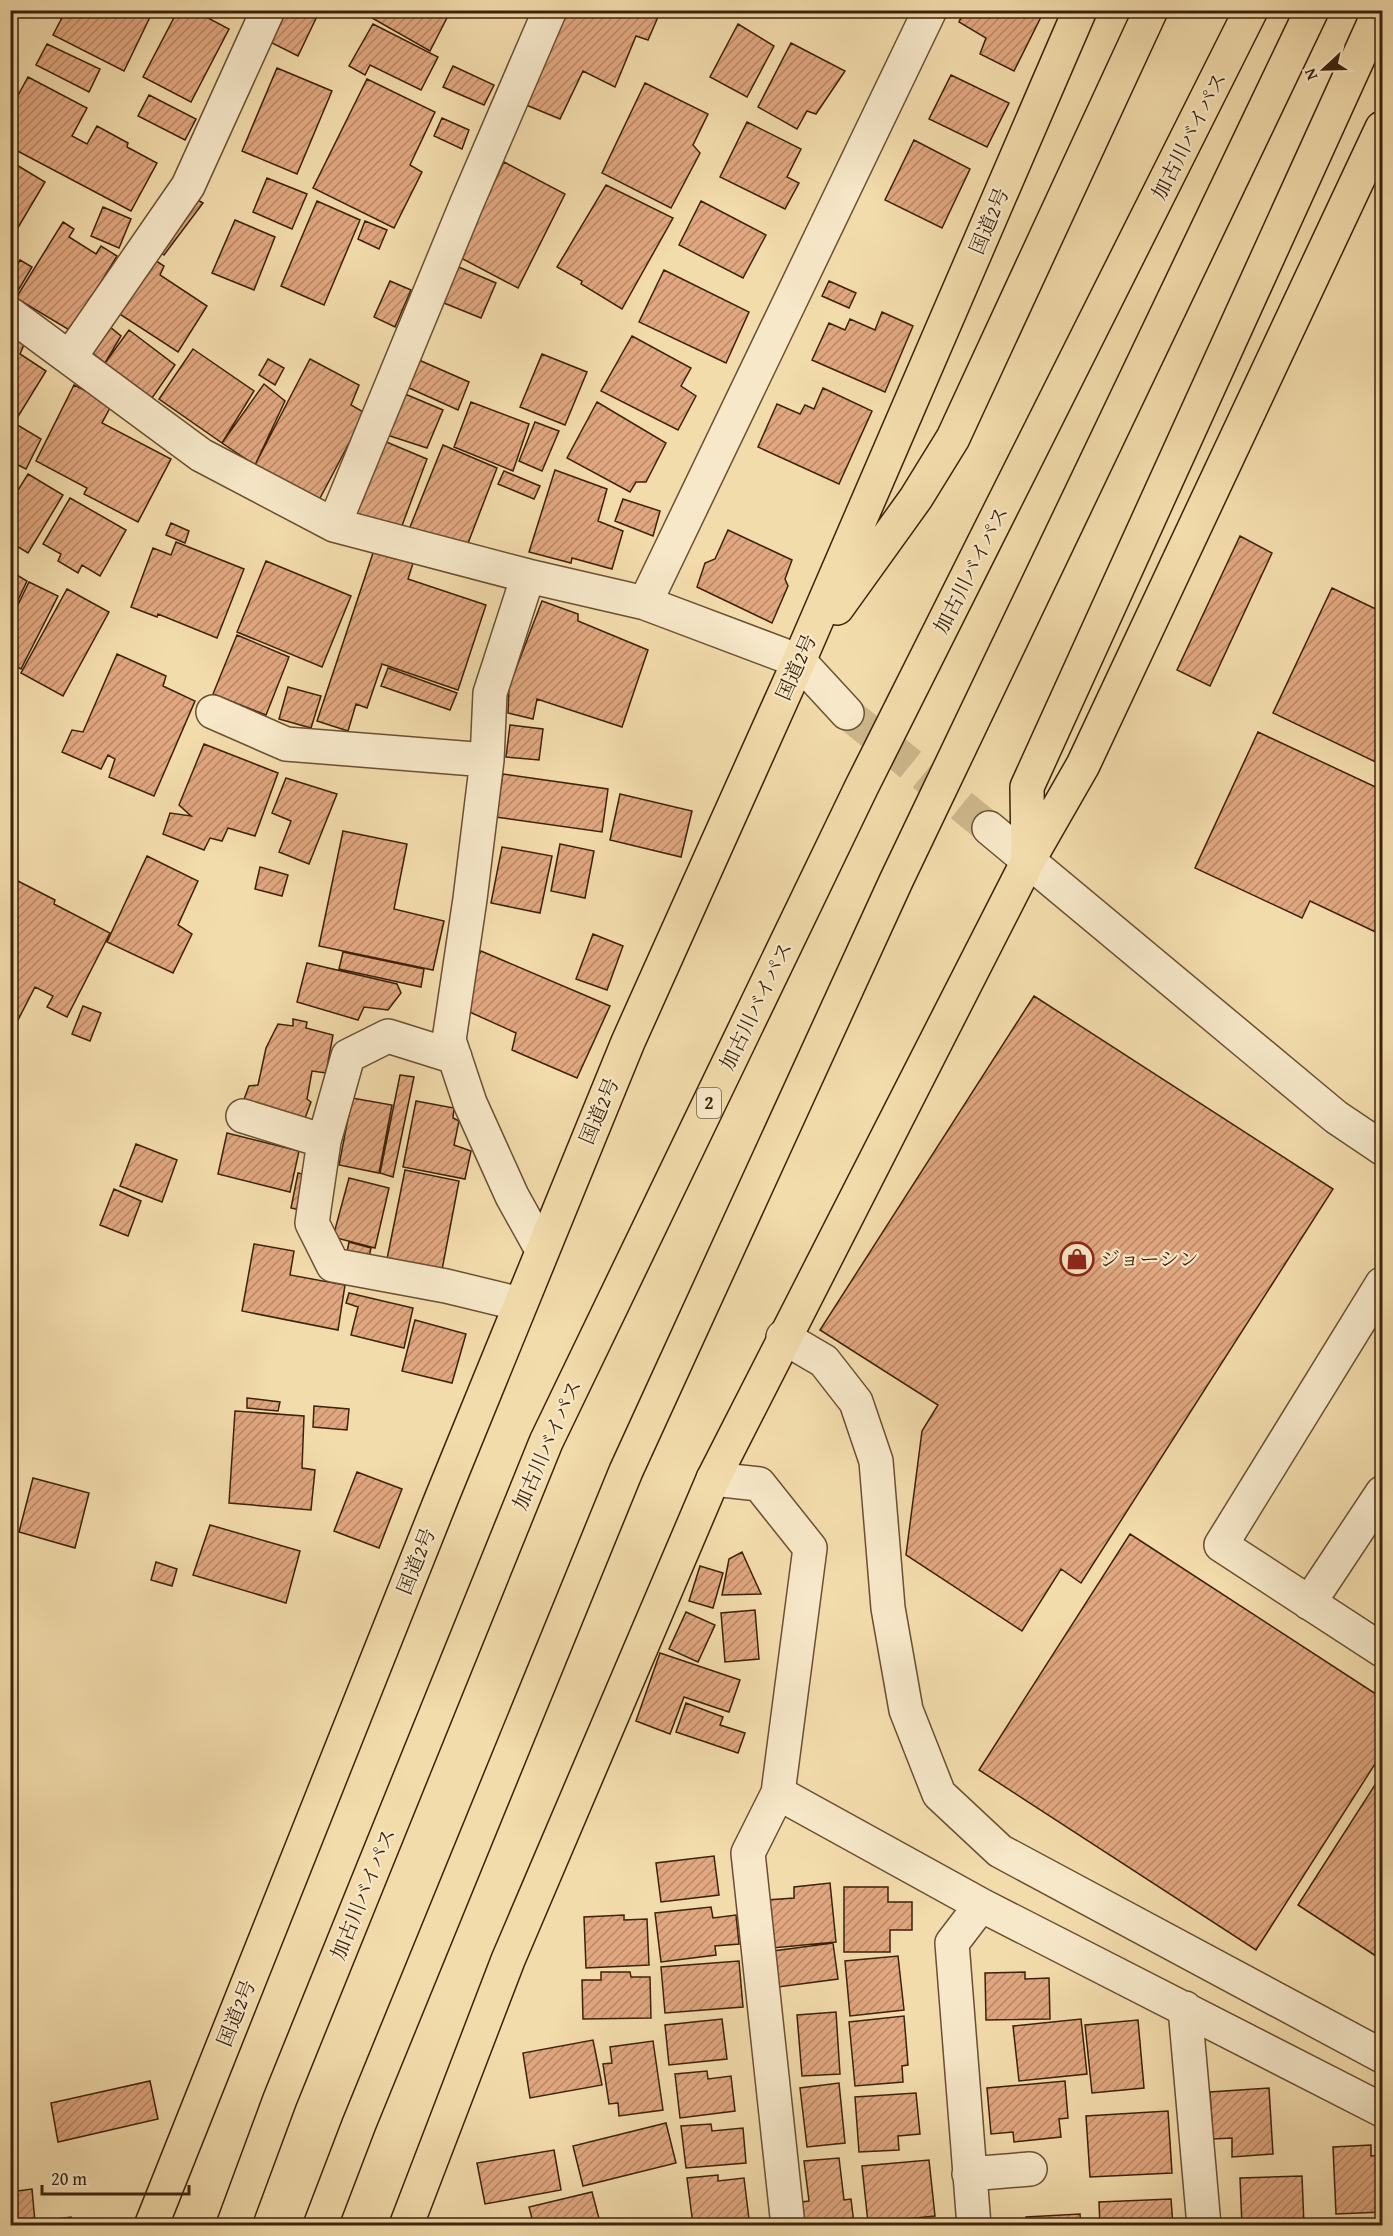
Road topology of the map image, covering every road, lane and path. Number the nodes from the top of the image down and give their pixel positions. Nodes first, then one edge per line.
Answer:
1 (268, 10) edge
2 (550, 10) edge
3 (930, 10) edge
4 (1080, 10) edge
5 (1150, 10) edge
6 (1251, 10) edge
7 (1312, 10) edge
8 (1380, 10) edge
9 (1383, 128) edge
10 (10, 314) edge
11 (70, 357) junction
12 (334, 525) junction
13 (528, 576) junction
14 (645, 603) junction
15 (799, 661) junction
16 (213, 711) dead end
17 (847, 713) tunnel mouth
18 (487, 760) junction
19 (989, 828) tunnel mouth
20 (1028, 861) junction
21 (455, 1058) junction
22 (243, 1116) dead end
23 (324, 1140) junction
24 (1383, 1148) edge
25 (542, 1250) junction
26 (1383, 1284) edge
27 (520, 1304) junction
28 (783, 1337) junction
29 (713, 1479) junction
30 (1383, 1493) edge
31 (1309, 1604) junction
32 (1383, 1650) edge
33 (778, 1793) junction
34 (981, 1905) junction
35 (1185, 2008) junction
36 (1383, 2056) edge
37 (1383, 2110) edge
38 (1030, 2169) dead end
39 (969, 2174) junction
40 (151, 2226) edge
41 (233, 2226) edge
42 (320, 2226) edge
43 (406, 2226) edge
44 (788, 2226) edge
45 (974, 2226) edge
46 (1204, 2226) edge

1 - 11 street
2 - 12 street
3 - 14 street
4 - 15 highway, 国道2号
5 - 15 highway
6 - 41 highway, 加古川バイパス / 2
7 - 42 highway
8 - 20 highway
9 - 20 highway
10 - 11 street
11 - 12 street
12 - 13 street
13 - 14 street
13 - 18 street
14 - 15 street
15 - 17 street
15 - 25 highway, 国道2号
16 - 18 street
18 - 21 street
19 - 20 street
20 - 24 street
20 - 28 highway
21 - 23 street
21 - 25 street
22 - 23 street
23 - 27 street
25 - 27 highway, 国道2号
26 - 31 street
27 - 40 highway, 国道2号
28 - 29 highway
28 - 36 street
29 - 33 street
29 - 43 highway
30 - 31 street
31 - 32 street
33 - 34 street
33 - 44 street
34 - 35 street
34 - 39 street
35 - 37 street
35 - 46 street
38 - 39 street
39 - 45 street

